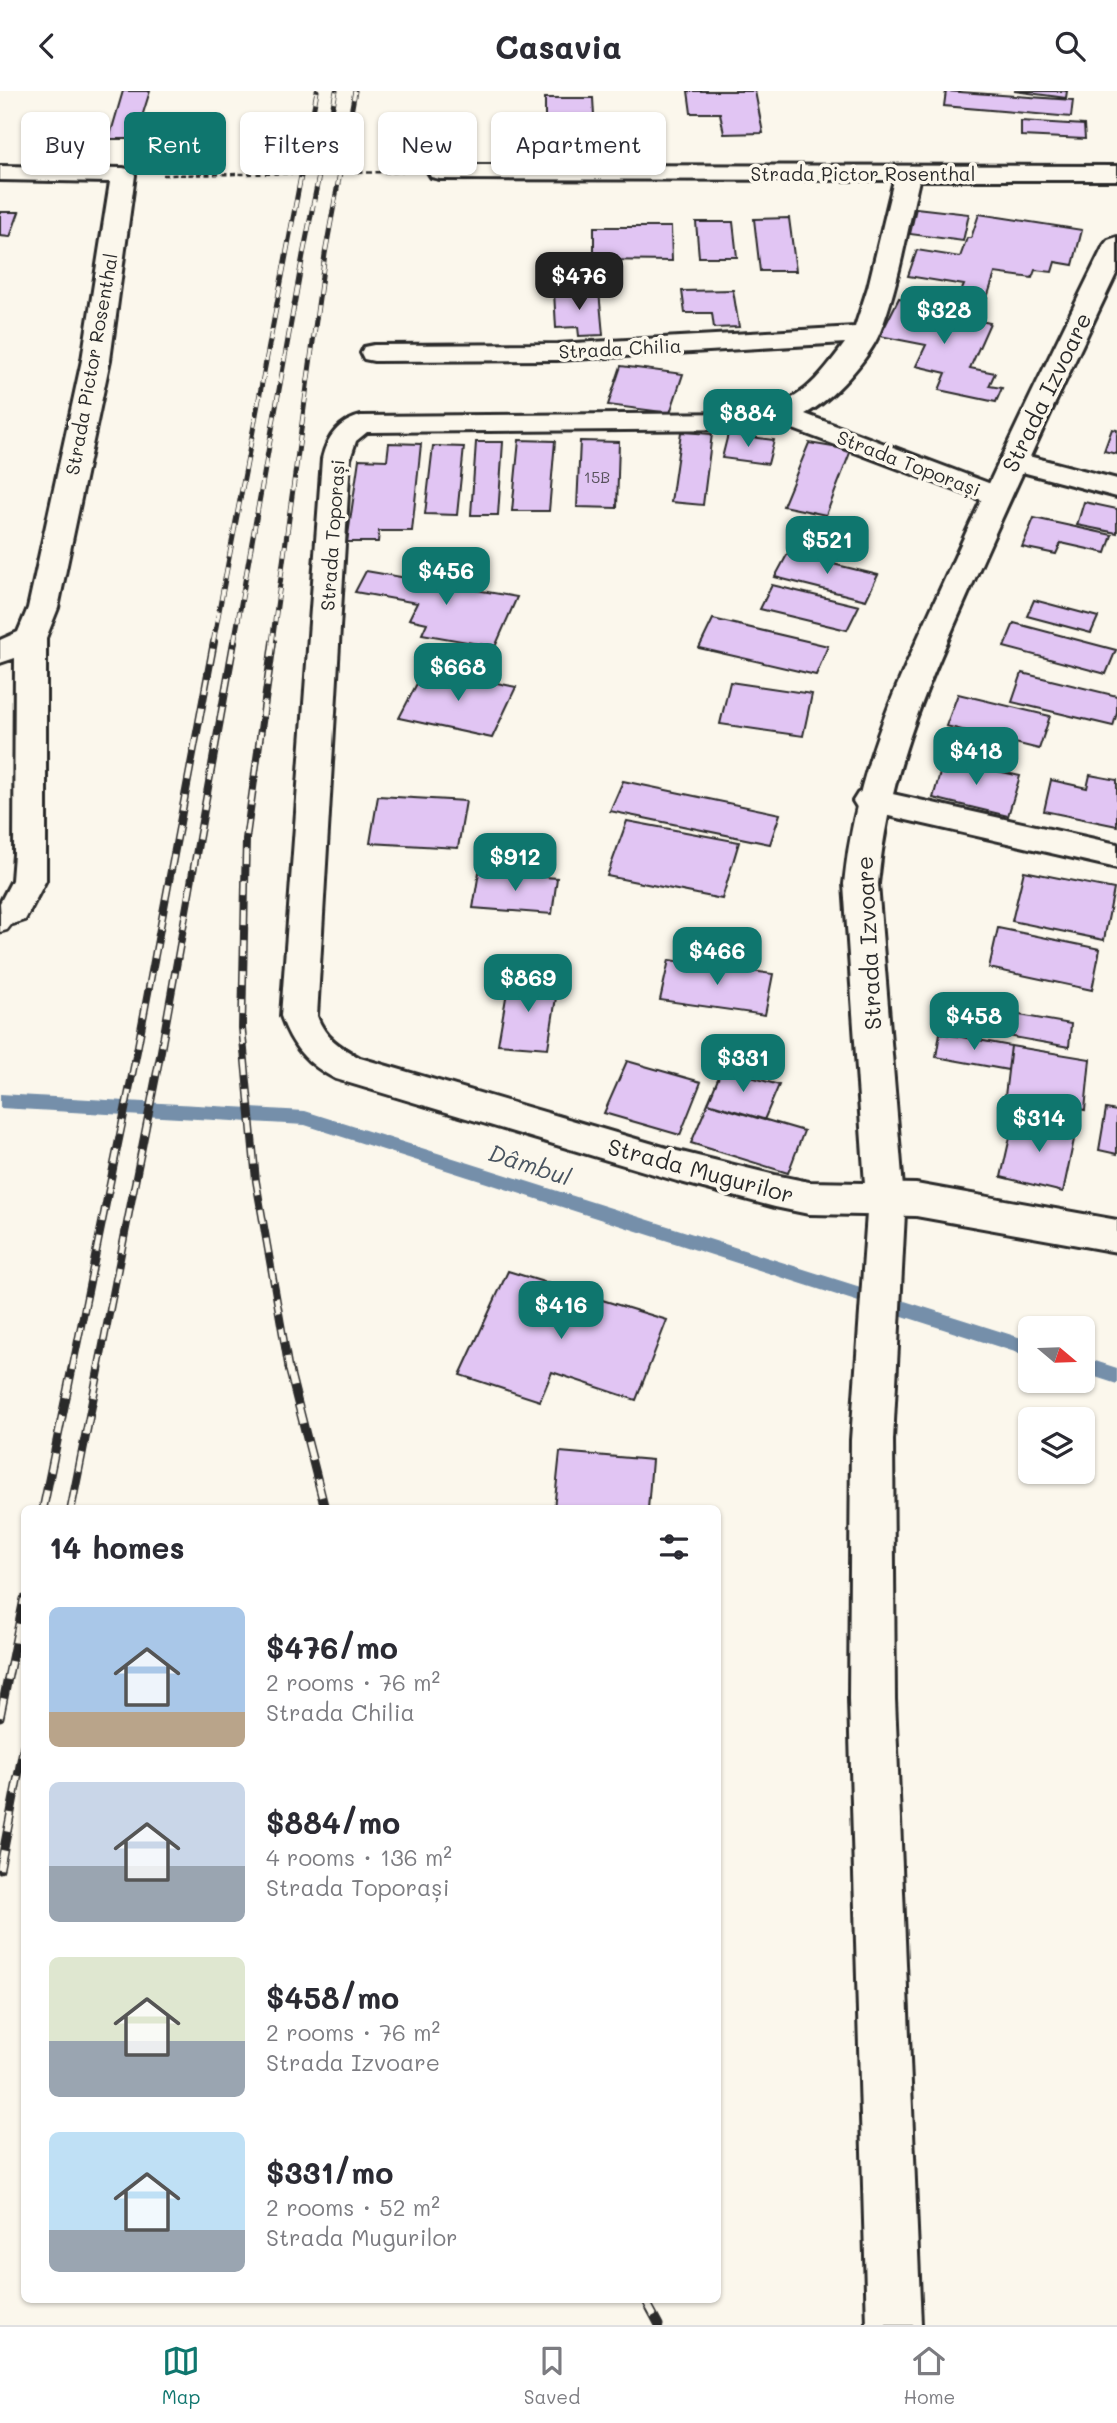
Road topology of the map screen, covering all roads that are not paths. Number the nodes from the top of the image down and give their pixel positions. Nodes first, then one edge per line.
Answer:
1 (477, 172) edge
2 (0, 173) edge
3 (908, 173) junction
4 (1117, 173) edge
5 (1117, 245) edge
6 (866, 334) junction
7 (374, 353) dead end
8 (782, 415) junction
9 (1013, 461) junction
10 (1117, 488) edge
11 (997, 496) junction
12 (32, 638) junction
13 (0, 653) edge
14 (870, 801) junction
15 (1117, 856) edge
16 (6, 918) edge
17 (305, 1035) joint
18 (886, 1206) junction
19 (1117, 1236) edge
20 (894, 2325) edge

1 - 3 street, Strada Pictor Rosenthal
2 - 12 street, Strada Pictor Rosenthal
3 - 4 street, Strada Pictor Rosenthal
3 - 6 street, Strada Toporași
5 - 9 street, Strada Izvoare
6 - 7 street, Strada Chilia
6 - 8 street, Strada Toporași
8 - 11 street, Strada Toporași
8 - 17 street, Strada Toporași
9 - 10 street
9 - 11 street, Strada Izvoare
11 - 14 street, Strada Izvoare
12 - 13 street
12 - 16 street, Strada Pictor Rosenthal
14 - 15 street
14 - 18 street, Strada Izvoare
17 - 18 street, Strada Mugurilor
18 - 19 street, Strada Mugurilor
18 - 20 street, Strada Izvoare

